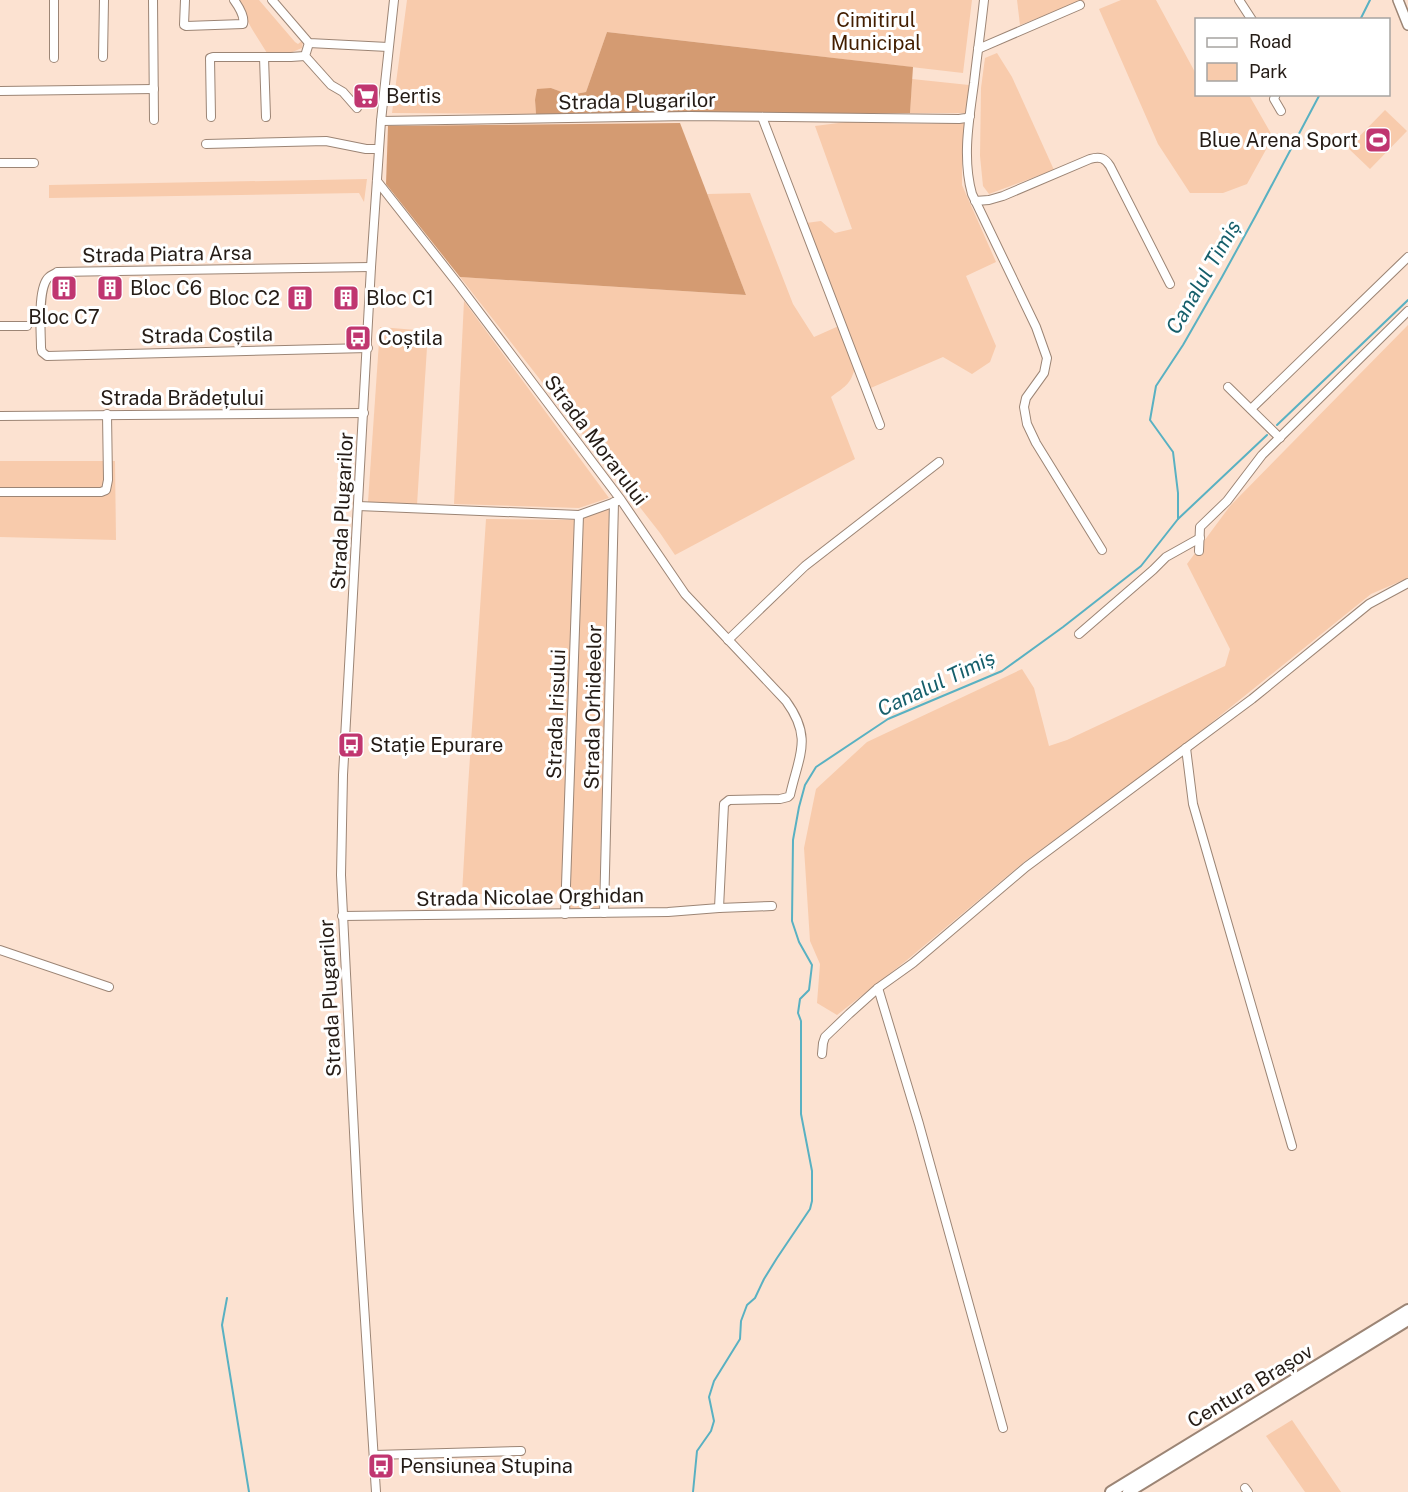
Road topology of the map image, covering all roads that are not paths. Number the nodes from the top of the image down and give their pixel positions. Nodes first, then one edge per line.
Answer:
1 (54, 0) edge
2 (104, 0) edge
3 (153, 0) edge
4 (185, 0) edge
5 (234, 0) edge
6 (272, 0) edge
7 (394, 0) edge
8 (984, 0) edge
9 (1239, 0) edge
10 (1398, 0) edge
11 (1080, 5) dead end
12 (1251, 18) edge
13 (1408, 25) edge
14 (309, 43) junction
15 (388, 46) junction
16 (978, 49) junction
17 (305, 56) junction
18 (103, 57) dead end
19 (264, 57) junction
20 (54, 58) dead end
21 (154, 89) junction
22 (0, 91) edge
23 (1275, 96) edge
24 (357, 108) dead end
25 (1281, 111) dead end
26 (970, 116) junction
27 (211, 117) dead end
28 (266, 117) dead end
29 (762, 117) junction
30 (154, 120) dead end
31 (381, 122) junction
32 (206, 144) dead end
33 (379, 149) junction
34 (34, 163) dead end
35 (0, 164) edge
36 (377, 181) junction
37 (975, 201) junction
38 (1408, 257) edge
39 (371, 267) junction
40 (1170, 284) dead end
41 (1408, 311) edge
42 (0, 326) edge
43 (27, 326) dead end
44 (368, 348) junction
45 (47, 356) joint
46 (1228, 387) dead end
47 (1251, 409) junction
48 (364, 413) junction
49 (107, 414) junction
50 (0, 416) edge
51 (880, 425) dead end
52 (1280, 438) junction
53 (939, 462) dead end
54 (0, 492) edge
55 (617, 501) junction
56 (358, 506) junction
57 (579, 515) junction
58 (1200, 538) junction
59 (1102, 550) dead end
60 (1199, 551) dead end
61 (1408, 583) edge
62 (1079, 634) dead end
63 (728, 640) junction
64 (1186, 748) junction
65 (772, 906) dead end
66 (718, 908) junction
67 (604, 913) junction
68 (565, 914) junction
69 (342, 916) junction
70 (0, 950) edge
71 (109, 987) dead end
72 (878, 988) junction
73 (822, 1054) dead end
74 (1292, 1146) dead end
75 (1408, 1310) edge
76 (1408, 1320) edge
77 (1003, 1428) dead end
78 (521, 1451) dead end
79 (374, 1455) junction
80 (376, 1492) edge
81 (1111, 1492) edge
82 (1128, 1492) edge

1 - 20 street
2 - 18 street
3 - 21 street
4 - 5 street
6 - 14 street
7 - 15 street
8 - 16 street
9 - 12 street
10 - 13 main road
11 - 16 street
14 - 15 street
14 - 17 street
15 - 31 street
16 - 26 street
17 - 19 street
17 - 24 street
19 - 27 street
19 - 28 street
21 - 22 street
21 - 30 street
23 - 25 street
26 - 29 street, Strada Plugarilor
26 - 37 street
29 - 31 street, Strada Plugarilor
29 - 51 street
31 - 33 street, Strada Plugarilor
32 - 33 street
33 - 36 street, Strada Plugarilor
34 - 35 street
36 - 39 street, Strada Plugarilor
36 - 55 street, Strada Morarului
37 - 40 street
37 - 59 street
38 - 47 street
39 - 44 street, Strada Plugarilor
39 - 45 street, Strada Piatra Arsa
41 - 52 street
42 - 43 street
44 - 45 street, Strada Coștila
44 - 48 street, Strada Plugarilor
46 - 47 street
47 - 52 street
48 - 49 street, Strada Brădețului
48 - 56 street, Strada Plugarilor
49 - 50 street, Strada Brădețului
49 - 54 street
52 - 58 street
53 - 63 street
55 - 57 street
55 - 63 street, Strada Morarului
55 - 67 street, Strada Orhideelor
56 - 57 street
56 - 69 street, Strada Plugarilor
57 - 68 street, Strada Irisului
58 - 60 street
58 - 62 street
61 - 64 street
63 - 66 street, Strada Morarului
64 - 72 street
64 - 74 street
65 - 66 street, Strada Nicolae Orghidan
66 - 67 street, Strada Nicolae Orghidan
67 - 68 street, Strada Nicolae Orghidan
68 - 69 street, Strada Nicolae Orghidan
69 - 79 street, Strada Plugarilor
70 - 71 street
72 - 73 street
72 - 77 street
75 - 81 highway, Centura Brașov
76 - 82 highway, Centura Brașov
78 - 79 street
79 - 80 street, Strada Plugarilor

